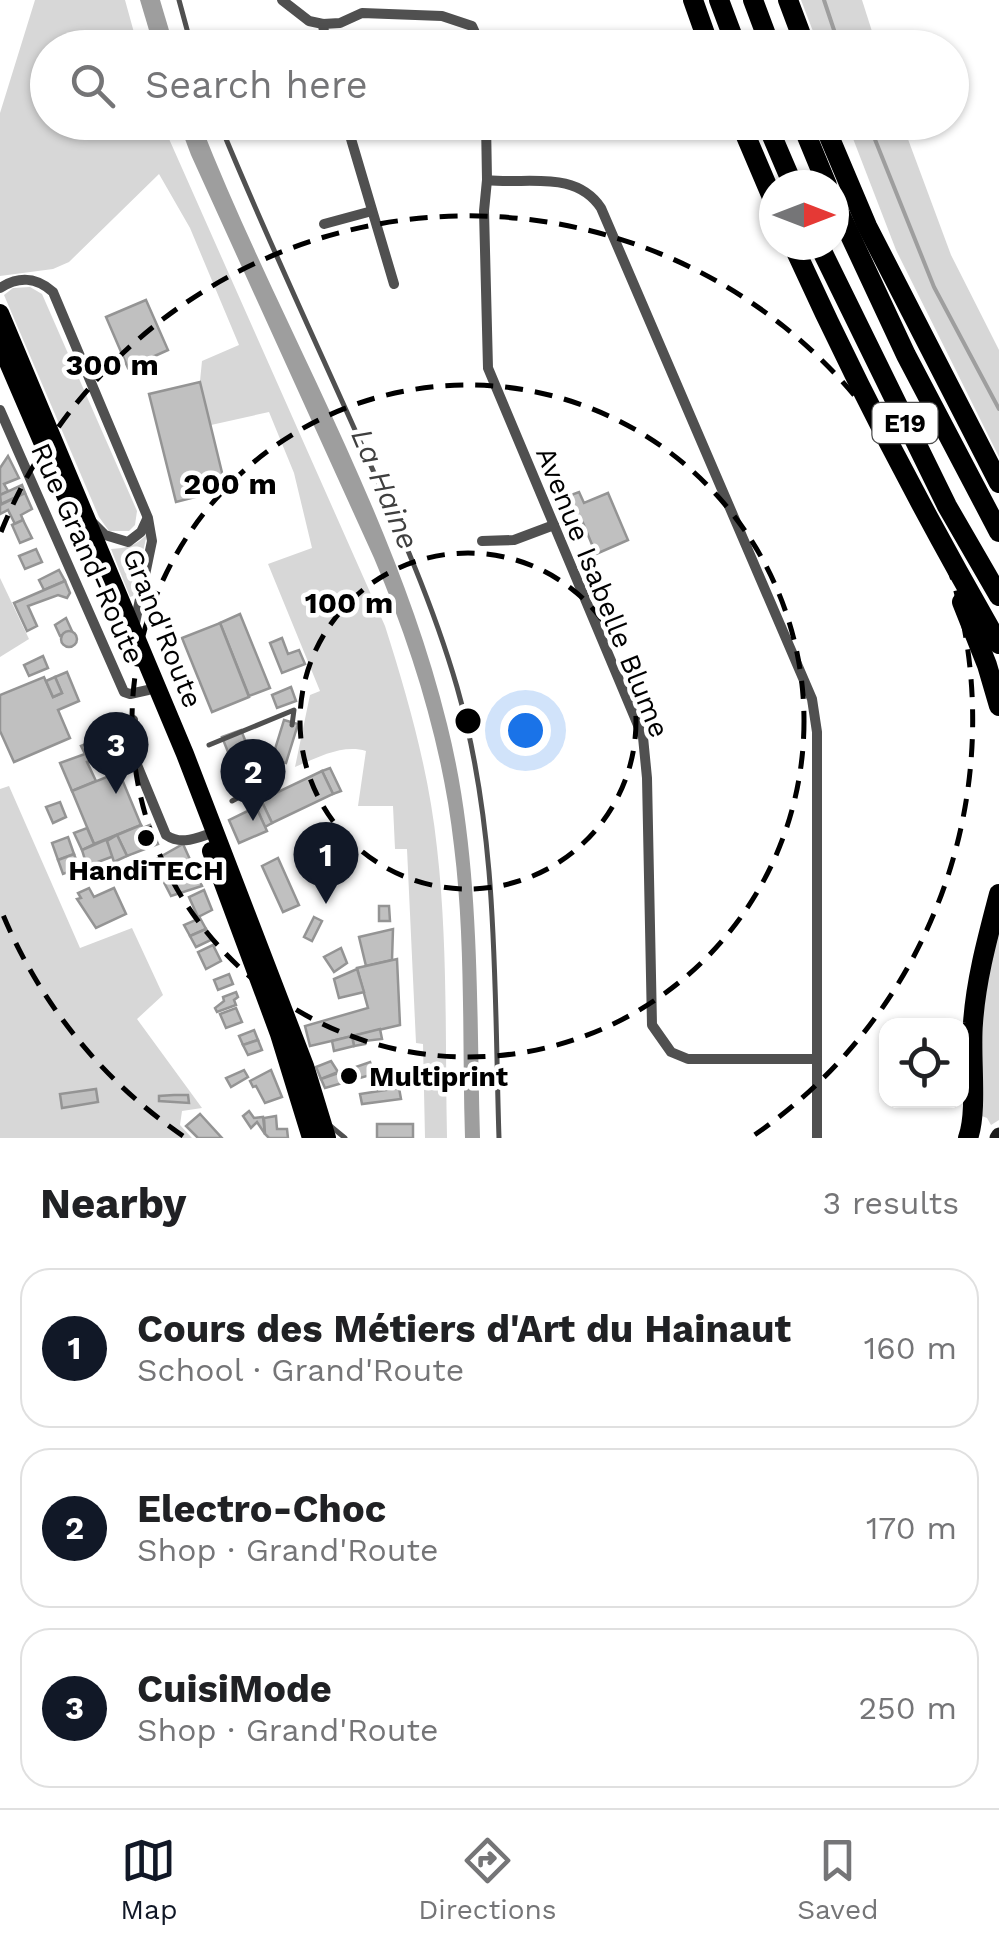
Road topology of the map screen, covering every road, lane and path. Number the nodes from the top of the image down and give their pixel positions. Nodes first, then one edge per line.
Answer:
1 (179, 0) edge
2 (282, 0) edge
3 (359, 0) edge
4 (693, 0) edge
5 (719, 0) edge
6 (752, 0) edge
7 (775, 0) edge
8 (788, 0) edge
9 (362, 13) junction
10 (323, 24) junction
11 (187, 30) edge
12 (324, 30) edge
13 (474, 30) edge
14 (704, 30) edge
15 (730, 30) edge
16 (764, 30) edge
17 (786, 30) edge
18 (799, 30) edge
19 (227, 140) edge
20 (351, 140) edge
21 (486, 140) edge
22 (748, 140) edge
23 (774, 140) edge
24 (809, 140) edge
25 (830, 140) edge
26 (841, 140) edge
27 (760, 170) edge
28 (787, 170) edge
29 (822, 170) edge
30 (486, 180) junction
31 (372, 211) junction
32 (324, 224) dead end
33 (849, 233) edge
34 (800, 260) edge
35 (826, 260) edge
36 (889, 264) junction
37 (394, 284) dead end
38 (0, 288) edge
39 (0, 313) edge
40 (5, 345) edge
41 (0, 410) edge
42 (999, 483) edge
43 (924, 513) junction
44 (88, 518) junction
45 (148, 518) junction
46 (554, 525) junction
47 (999, 532) edge
48 (482, 541) dead end
49 (999, 596) edge
50 (134, 628) junction
51 (999, 644) edge
52 (148, 690) junction
53 (999, 706) edge
54 (133, 720) dead end
55 (292, 725) dead end
56 (209, 744) dead end
57 (281, 764) dead end
58 (232, 801) dead end
59 (206, 835) junction
60 (999, 894) edge
61 (818, 1059) junction
62 (325, 1130) edge
63 (312, 1138) edge
64 (345, 1138) edge
65 (499, 1138) edge
66 (818, 1138) edge
67 (968, 1138) edge

1 - 11 lane
2 - 10 street
3 - 9 street
4 - 14 highway
5 - 15 highway
6 - 16 highway
7 - 17 highway
8 - 18 highway
9 - 10 street
9 - 13 street
10 - 12 street
19 - 65 lane
20 - 31 street
21 - 30 street, Avenue Isabelle Blume
22 - 27 highway
23 - 28 highway
24 - 29 highway
25 - 36 highway
26 - 36 highway
30 - 46 street, Avenue Isabelle Blume
30 - 61 street
31 - 32 street
31 - 37 street
33 - 47 highway, E19
34 - 43 highway
35 - 49 highway, E19
36 - 42 highway
38 - 45 street
39 - 40 main road, Grand'Route
40 - 44 main road, Grand'Route
40 - 52 main road, Grand'Route
41 - 52 street, Rue Grand-Route
43 - 51 highway
43 - 53 highway
44 - 45 street, Rue Grand-Route
44 - 50 main road, Grand'Route
45 - 50 street
46 - 48 street
46 - 61 street, Avenue Isabelle Blume
50 - 62 main road, Grand'Route
52 - 59 main road, Grand'Route
54 - 59 street
55 - 56 lane
57 - 58 lane
59 - 63 main road, Grand'Route
60 - 67 highway
61 - 66 street
62 - 64 lane

